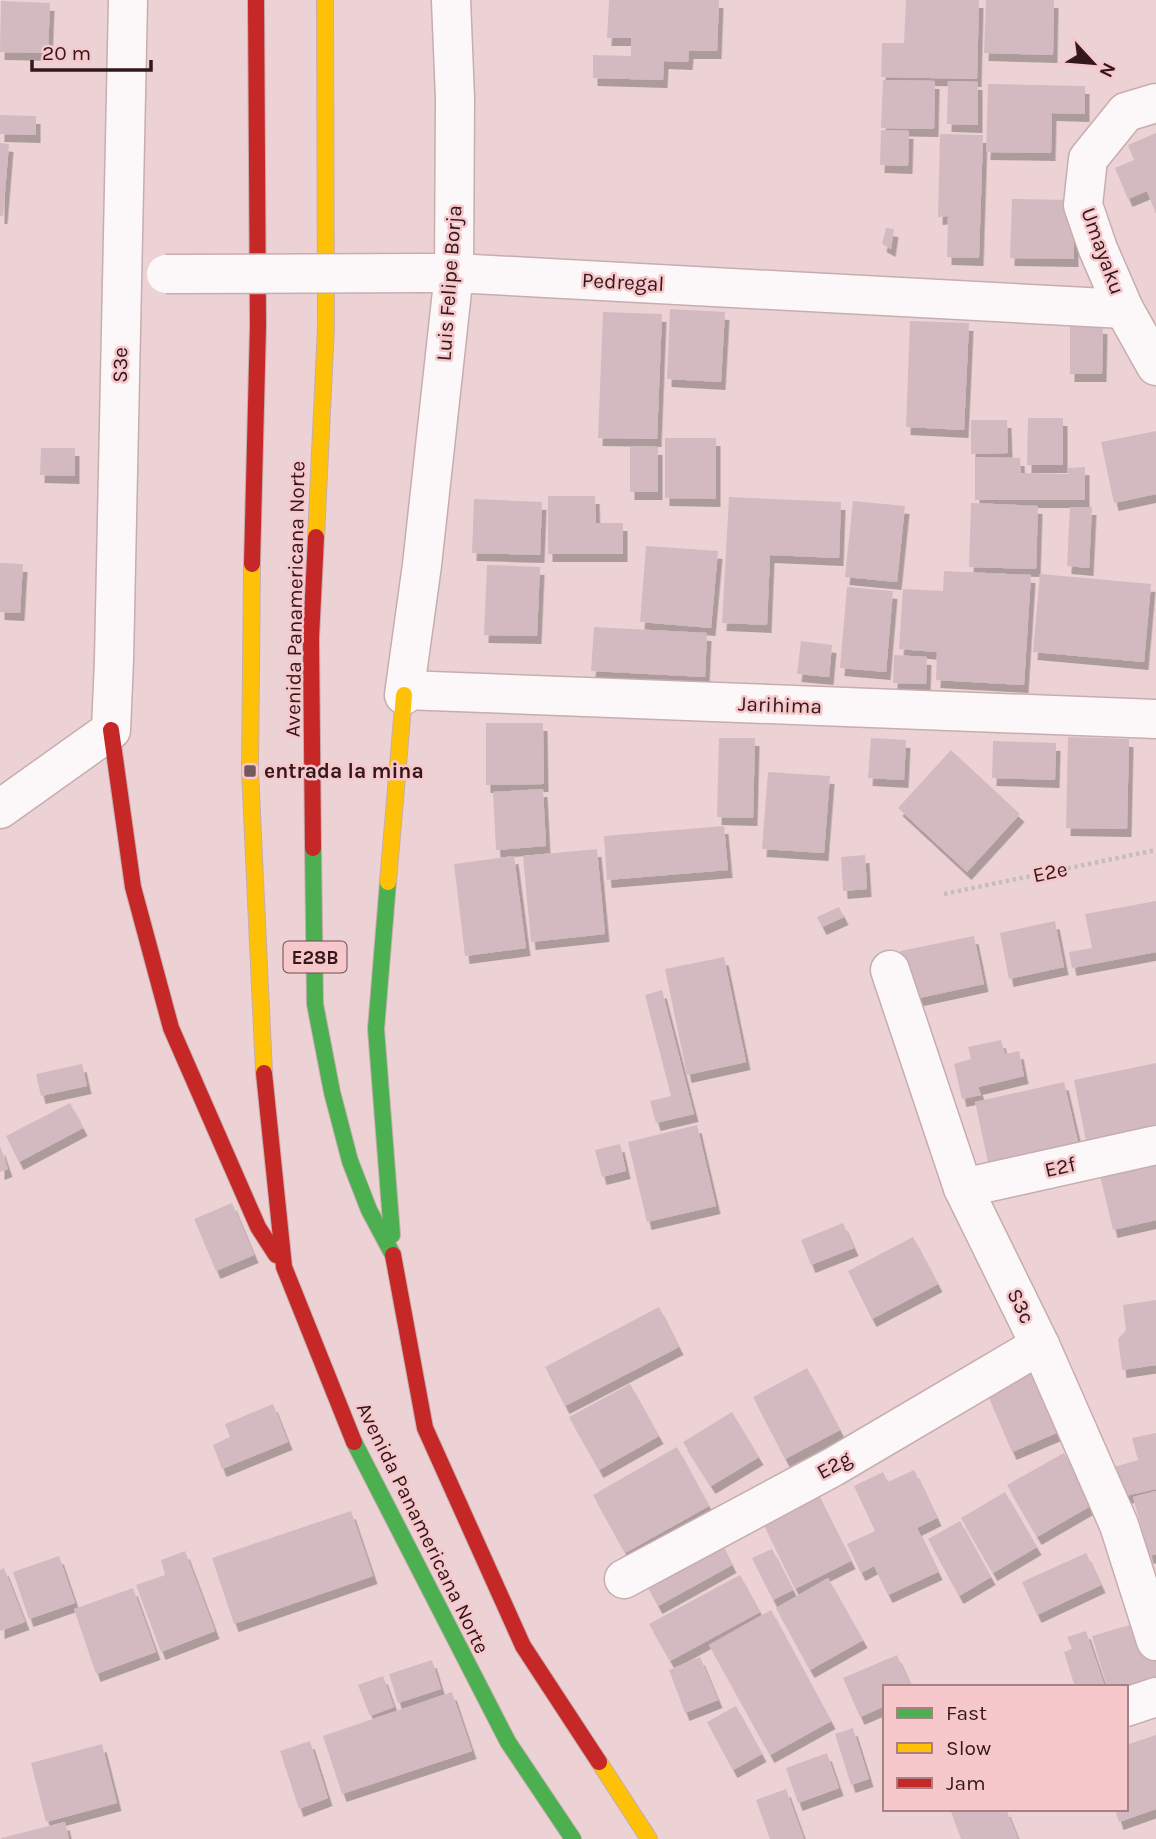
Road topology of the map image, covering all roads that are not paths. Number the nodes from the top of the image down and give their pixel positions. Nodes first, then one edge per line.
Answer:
1 (128, 0) edge
2 (256, 0) edge
3 (325, 0) edge
4 (451, 0) edge
5 (1156, 103) edge
6 (439, 273) junction
7 (122, 274) junction
8 (1124, 309) junction
9 (1156, 366) edge
10 (404, 693) junction
11 (1156, 719) edge
12 (111, 730) junction
13 (0, 809) edge
14 (891, 970) dead end
15 (1156, 1145) edge
16 (964, 1188) junction
17 (393, 1254) junction
18 (284, 1268) junction
19 (1041, 1345) junction
20 (624, 1579) dead end
21 (1156, 1641) edge
22 (1156, 1697) edge
23 (1128, 1706) edge
24 (573, 1839) edge
25 (649, 1839) edge

1 - 7 street, S3e
2 - 18 highway, Avenida Panamericana Norte / E28B
3 - 17 highway, Avenida Panamericana Norte / E28B
4 - 6 street, Luis Felipe Borja
5 - 8 street, Umayaku
6 - 7 street, Pedregal, bridge
6 - 8 street, Pedregal
6 - 10 street, Luis Felipe Borja
7 - 12 street, S3e
8 - 9 street, Umayaku
10 - 11 street, Jarihima
10 - 17 highway
12 - 13 street
12 - 18 highway
14 - 16 street, S3c
15 - 16 street, E2f
16 - 19 street, S3c
17 - 25 highway, Avenida Panamericana Norte / E28B
18 - 24 highway, Avenida Panamericana Norte / E28B
19 - 20 street, E2g
19 - 21 street, S3c
22 - 23 street

